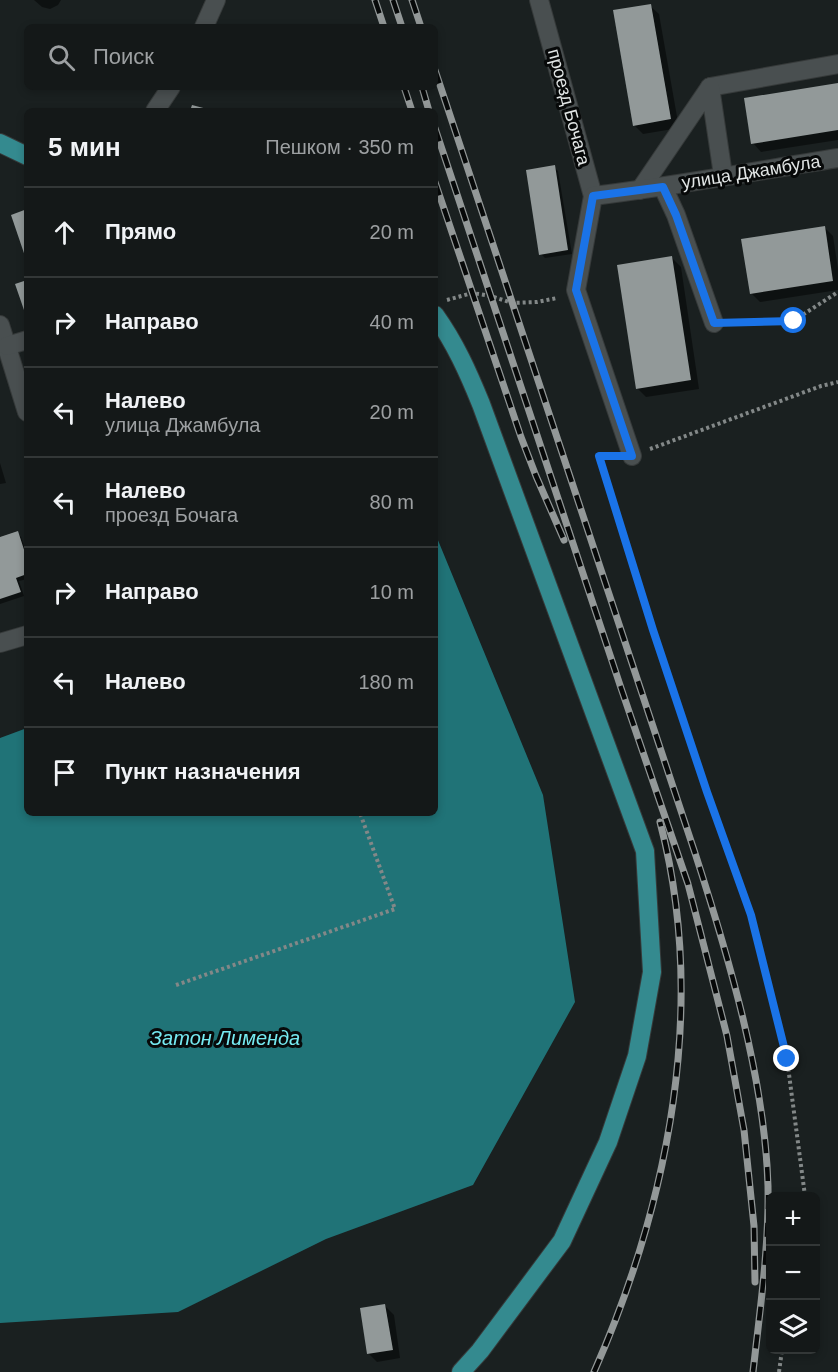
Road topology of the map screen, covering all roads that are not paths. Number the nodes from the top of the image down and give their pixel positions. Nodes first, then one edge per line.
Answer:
1 (216, 0) edge
2 (539, 0) edge
3 (205, 24) edge
4 (838, 64) edge
5 (710, 87) junction
6 (169, 90) edge
7 (157, 108) edge
8 (0, 143) edge
9 (24, 155) edge
10 (838, 158) edge
11 (723, 175) junction
12 (663, 187) junction
13 (640, 190) junction
14 (593, 196) junction
15 (440, 308) edge
16 (714, 323) road end
17 (0, 325) edge
18 (24, 341) edge
19 (7, 346) junction
20 (24, 401) edge
21 (632, 456) road end
22 (24, 635) edge
23 (0, 643) edge
24 (461, 1372) edge

1 - 3 street
2 - 14 street, проезд Бочага
4 - 5 street
5 - 11 street
5 - 13 street
6 - 7 street
8 - 9 main road
10 - 11 street, улица Джамбула
11 - 12 street, улица Джамбула
12 - 13 street, улица Джамбула
12 - 16 street
13 - 14 street, улица Джамбула
14 - 21 street, проезд Бочага
15 - 24 main road
17 - 19 street
18 - 19 street
19 - 20 street
22 - 23 street

